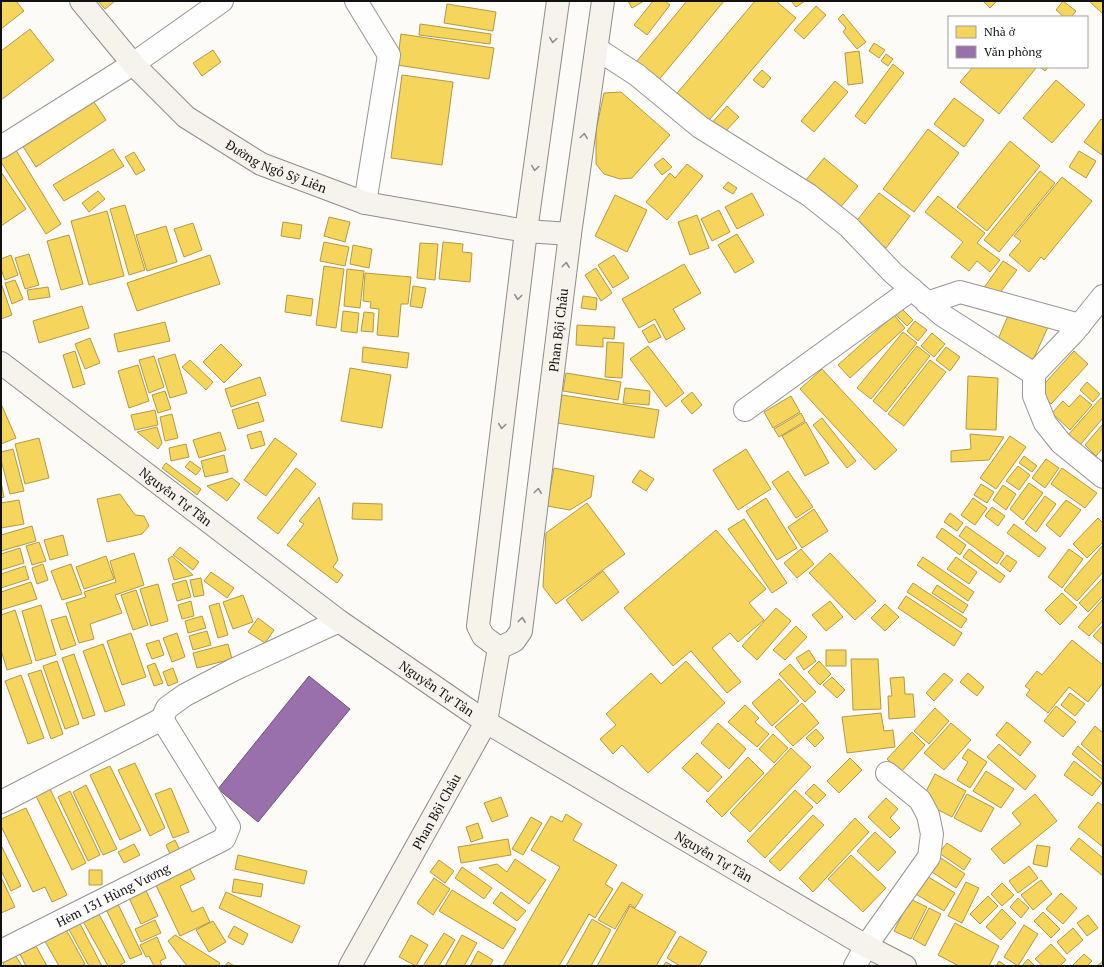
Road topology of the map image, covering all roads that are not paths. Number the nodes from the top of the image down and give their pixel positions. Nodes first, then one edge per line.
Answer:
1 (81, 1) edge
2 (222, 1) edge
3 (356, 1) edge
4 (558, 1) edge
5 (603, 1) edge
6 (596, 49) junction
7 (132, 64) junction
8 (1, 146) edge
9 (366, 203) junction
10 (526, 230) junction
11 (570, 234) junction
12 (919, 296) junction
13 (1103, 296) edge
14 (1080, 325) junction
15 (1, 363) edge
16 (1034, 374) junction
17 (746, 410) dead end
18 (1103, 477) edge
19 (339, 621) junction
20 (499, 648) junction
21 (162, 719) junction
22 (486, 722) junction
23 (887, 773) dead end
24 (1, 802) edge
25 (866, 946) junction
26 (1, 951) edge
27 (350, 966) edge
28 (855, 966) edge
29 (905, 966) edge

1 - 7 street, Đường Ngô Sỹ Liên
2 - 7 street
3 - 9 street
4 -> 10 street
5 - 6 street, Phan Bội Châu
11 -> 6 street, Phan Bội Châu
6 - 12 street
7 - 8 street
7 - 9 street, Đường Ngô Sỹ Liên
9 - 10 street, Đường Ngô Sỹ Liên
10 - 11 street, Đường Ngô Sỹ Liên
10 -> 20 street
20 -> 11 street, Phan Bội Châu
12 - 14 street
12 - 16 street
12 - 17 street
13 - 14 street
14 - 16 street
15 - 19 street, Nguyễn Tự Tân
16 - 18 street
19 - 21 street
19 - 22 street, Nguyễn Tự Tân
20 - 22 street, Phan Bội Châu
21 - 24 street
21 - 26 street, Hẻm 131 Hùng Vương
22 - 25 street, Nguyễn Tự Tân
22 - 27 street, Phan Bội Châu
23 - 25 street
25 - 28 street
25 - 29 street, Nguyễn Tự Tân

